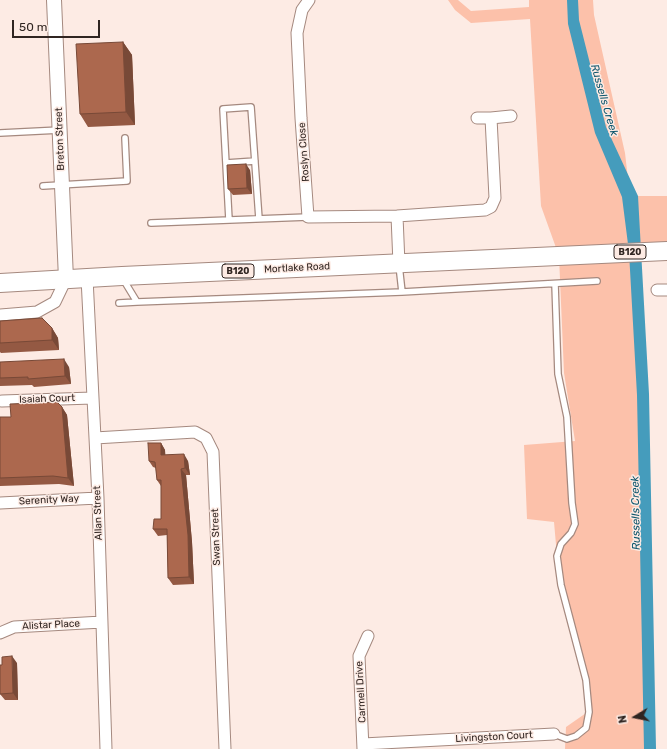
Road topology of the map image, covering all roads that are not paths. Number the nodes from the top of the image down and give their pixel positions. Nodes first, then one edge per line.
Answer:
1 (54, 0) edge
2 (309, 0) edge
3 (511, 116) dead end
4 (477, 118) dead end
5 (490, 118) junction
6 (60, 130) junction
7 (0, 133) edge
8 (126, 138) dead end
9 (255, 161) junction
10 (226, 163) junction
11 (62, 185) junction
12 (44, 186) dead end
13 (397, 216) junction
14 (308, 217) junction
15 (259, 219) junction
16 (229, 220) junction
17 (151, 223) dead end
18 (667, 251) edge
19 (399, 264) junction
20 (122, 276) junction
21 (87, 278) junction
22 (66, 279) junction
23 (597, 281) dead end
24 (0, 283) edge
25 (556, 284) junction
26 (402, 292) junction
27 (137, 302) junction
28 (119, 303) dead end
29 (0, 315) edge
30 (92, 398) junction
31 (2, 401) dead end
32 (95, 438) junction
33 (98, 498) junction
34 (0, 503) edge
35 (102, 622) junction
36 (0, 633) edge
37 (368, 636) dead end
38 (554, 734) joint
39 (363, 746) edge
40 (106, 749) edge
41 (225, 749) edge

1 - 6 street, Breton Street
2 - 14 street, Roslyn Close
3 - 5 street
4 - 5 street
5 - 13 street
6 - 7 lane
6 - 11 street, Breton Street
8 - 11 lane
9 - 10 lane
9 - 10 lane
9 - 15 lane
10 - 16 lane
11 - 12 lane
11 - 22 street, Breton Street
13 - 14 street
13 - 19 street
14 - 15 lane
15 - 16 lane
16 - 17 lane
18 - 19 main road, Mortlake Road / B120
19 - 20 main road, Mortlake Road / B120
19 - 26 lane
20 - 21 main road, Mortlake Road / B120
20 - 27 lane
21 - 22 main road, Mortlake Road / B120
21 - 30 street, Allan Street
22 - 24 main road, Mortlake Road / B120
22 - 29 street
23 - 25 lane
25 - 26 lane
25 - 38 lane
26 - 27 lane
27 - 28 lane
30 - 31 street, Isaiah Court
30 - 32 street, Allan Street
32 - 33 street, Allan Street
32 - 41 street, Swan Street
33 - 34 street, Serenity Way
33 - 35 street, Allan Street
35 - 36 street, Alistar Place
35 - 40 street, Allan Street
37 - 39 street, Carmell Drive
38 - 39 street, Livingston Court

